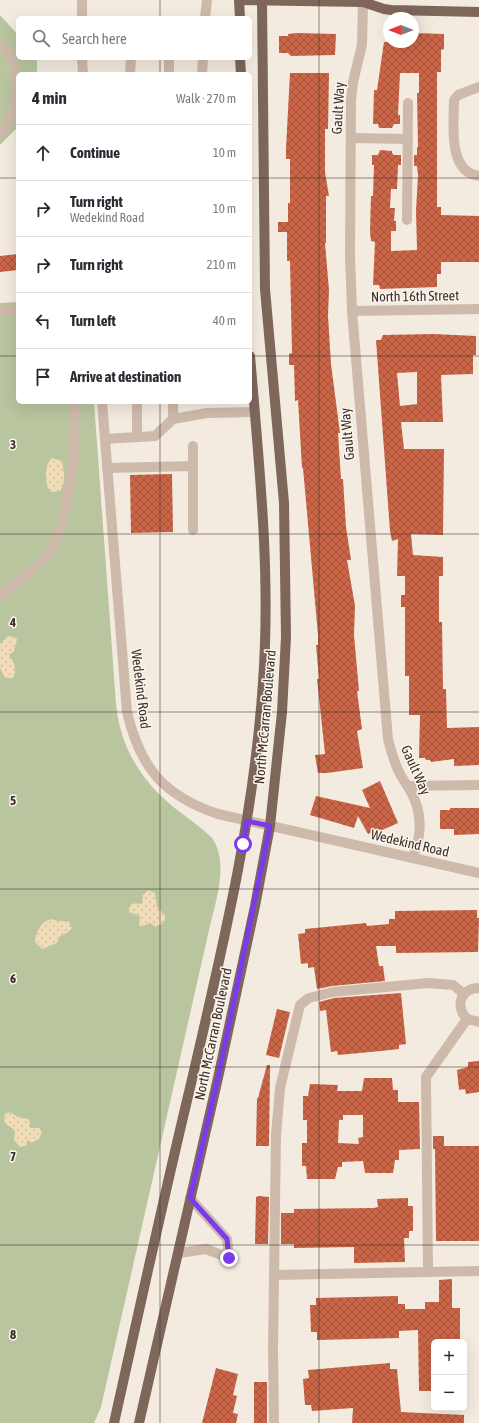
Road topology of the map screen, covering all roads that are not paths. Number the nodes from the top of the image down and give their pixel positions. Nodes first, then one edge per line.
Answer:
1 (82, 0) edge
2 (207, 0) edge
3 (234, 0) edge
4 (239, 0) edge
5 (262, 0) edge
6 (364, 1) edge
7 (479, 12) edge
8 (82, 16) edge
9 (205, 16) edge
10 (240, 16) edge
11 (0, 43) edge
12 (82, 60) edge
13 (130, 60) edge
14 (169, 60) edge
15 (203, 60) edge
16 (240, 60) edge
17 (83, 72) edge
18 (130, 72) edge
19 (169, 72) edge
20 (202, 72) edge
21 (241, 72) edge
22 (16, 76) edge
23 (479, 87) edge
24 (16, 99) edge
25 (408, 103) dead end
26 (0, 135) edge
27 (350, 138) junction
28 (408, 139) junction
29 (479, 176) edge
30 (407, 220) dead end
31 (16, 309) edge
32 (479, 309) edge
33 (0, 311) edge
34 (352, 311) junction
35 (252, 378) edge
36 (74, 404) edge
37 (102, 404) edge
38 (137, 404) edge
39 (174, 404) edge
40 (211, 404) edge
41 (255, 412) junction
42 (210, 413) junction
43 (173, 420) junction
44 (137, 437) junction
45 (105, 439) junction
46 (193, 446) dead end
47 (193, 466) junction
48 (107, 468) junction
49 (193, 530) dead end
50 (0, 597) edge
51 (479, 785) edge
52 (408, 786) junction
53 (247, 821) junction
54 (270, 826) junction
55 (412, 857) junction
56 (479, 874) edge
57 (479, 988) edge
58 (464, 994) junction
59 (467, 1019) junction
60 (479, 1022) edge
61 (190, 1198) junction
62 (179, 1253) junction
63 (479, 1271) edge
64 (428, 1272) junction
65 (274, 1275) junction
66 (114, 1423) edge
67 (139, 1423) edge
68 (274, 1423) edge

1 - 8 street
2 - 9 street
3 - 4 street
4 - 5 main road
4 - 10 main road
5 - 6 main road
5 - 54 main road, North McCarran Boulevard
6 - 7 main road
6 - 27 street, Gault Way
11 - 22 street
12 - 17 street
13 - 18 street
14 - 19 street
15 - 20 street
16 - 21 main road
23 - 29 street
24 - 26 street
25 - 28 street
27 - 28 street
27 - 34 street, Gault Way
28 - 30 street
31 - 33 street
32 - 34 street, North 16th Street
34 - 52 street, Gault Way
35 - 41 main road, North McCarran Boulevard
36 - 50 street
37 - 45 street, Wedekind Road
38 - 44 street
39 - 43 street
40 - 42 street
41 - 42 street
41 - 53 main road, North McCarran Boulevard
42 - 43 street
43 - 44 street
44 - 45 street
45 - 48 street, Wedekind Road
46 - 47 street
47 - 48 street
47 - 49 street
48 - 53 street, Wedekind Road
51 - 52 street
52 - 55 street, Gault Way
53 - 54 street, Wedekind Road
53 - 66 main road, North McCarran Boulevard
54 - 55 street, Wedekind Road
54 - 61 main road, North McCarran Boulevard
55 - 56 street, Wedekind Road
57 - 58 street
58 - 59 street
58 - 65 street
59 - 60 street
59 - 64 street
61 - 62 main road, North McCarran Boulevard
61 - 62 street
62 - 67 main road, North McCarran Boulevard
63 - 64 street
64 - 65 street
65 - 68 street

